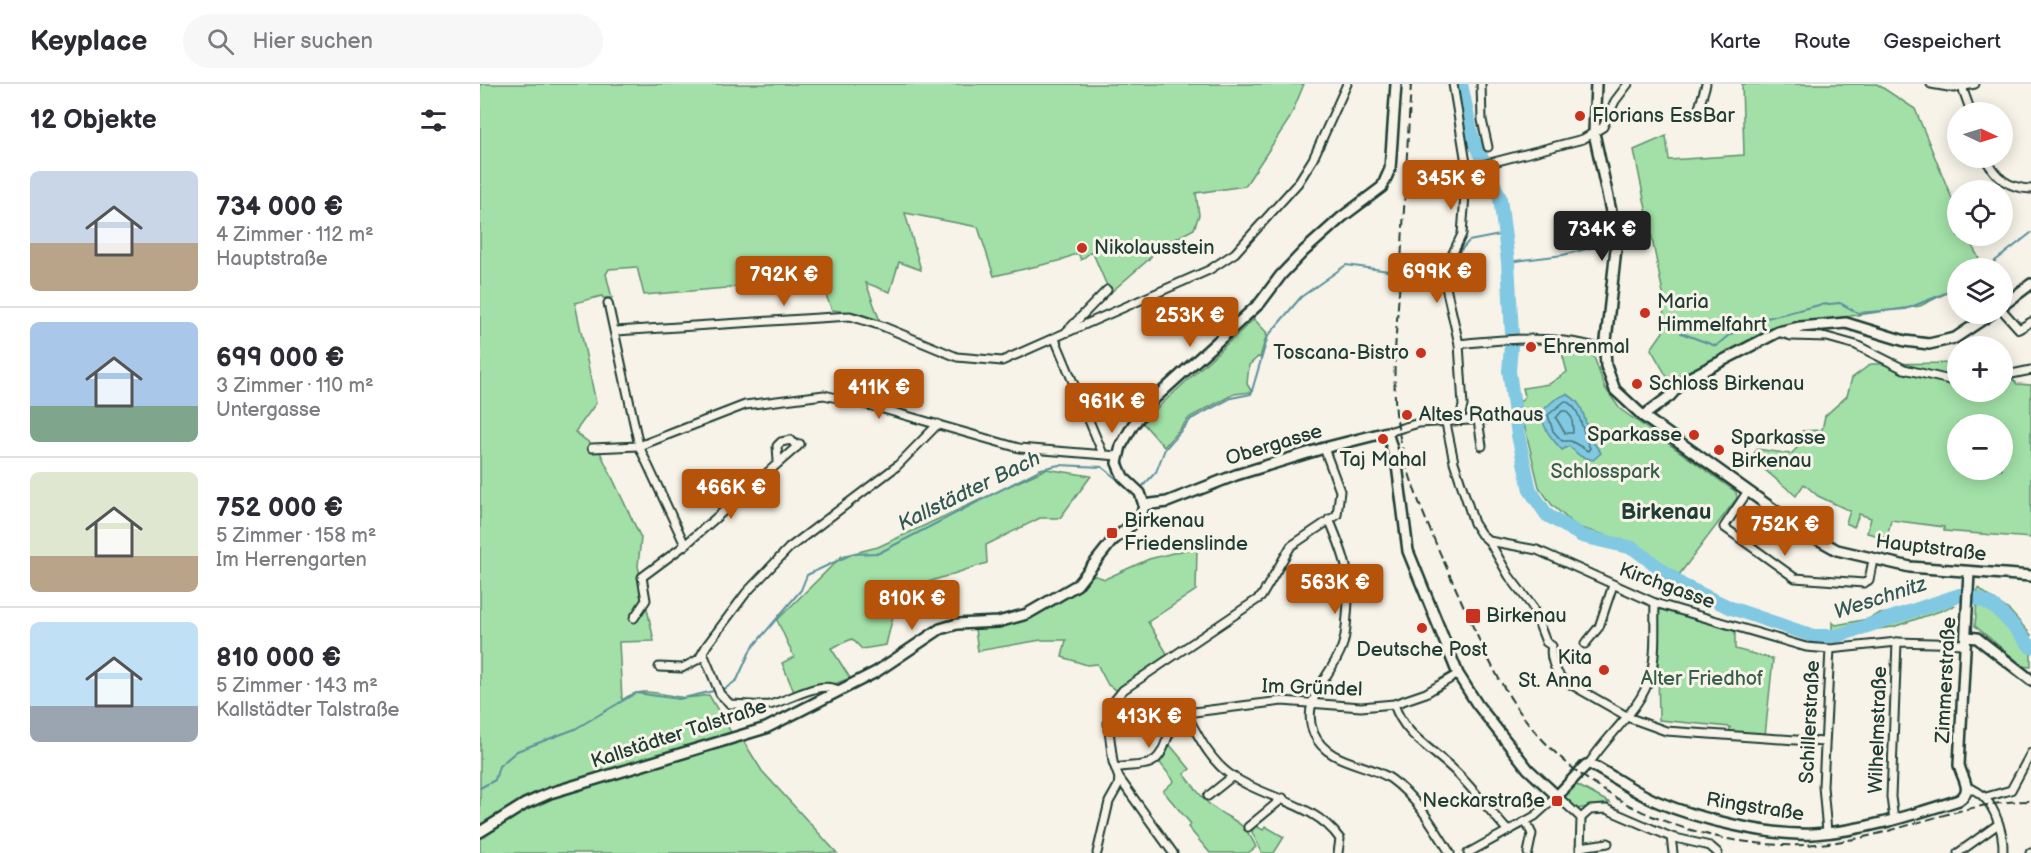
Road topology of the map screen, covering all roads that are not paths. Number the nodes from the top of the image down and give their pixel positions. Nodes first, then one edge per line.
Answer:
1 (1347, 84) edge
2 (1396, 84) edge
3 (1453, 84) edge
4 (1481, 84) edge
5 (1596, 84) edge
6 (1628, 84) edge
7 (1707, 84) edge
8 (1931, 84) edge
9 (1975, 84) edge
10 (1962, 86) edge
11 (1968, 102) edge
12 (1699, 108) dead end
13 (1594, 134) junction
14 (1488, 147) dead end
15 (1991, 168) edge
16 (1467, 169) junction
17 (2031, 189) edge
18 (2031, 284) edge
19 (1107, 290) dead end
20 (2013, 299) edge
21 (608, 303) dead end
22 (2013, 322) edge
23 (2031, 322) edge
24 (1976, 324) edge
25 (616, 331) junction
26 (1778, 332) junction
27 (1065, 333) junction
28 (1055, 339) junction
29 (1459, 344) junction
30 (1605, 350) junction
31 (2031, 370) edge
32 (2013, 374) edge
33 (1947, 379) edge
34 (1643, 416) junction
35 (1487, 419) dead end
36 (1459, 420) junction
37 (1478, 420) junction
38 (1446, 423) junction
39 (938, 424) junction
40 (1388, 432) junction
41 (639, 446) junction
42 (1482, 446) dead end
43 (1324, 447) junction
44 (592, 448) dead end
45 (1103, 454) junction
46 (1118, 456) junction
47 (778, 462) junction
48 (1748, 491) junction
49 (1144, 505) junction
50 (1329, 519) junction
51 (1489, 541) junction
52 (685, 545) junction
53 (1873, 560) junction
54 (1970, 572) junction
55 (2031, 576) edge
56 (1613, 585) junction
57 (1655, 603) junction
58 (634, 618) dead end
59 (1966, 640) junction
60 (1898, 642) junction
61 (1585, 645) dead end
62 (1830, 649) junction
63 (703, 652) junction
64 (659, 667) dead end
65 (1458, 674) junction
66 (2031, 680) edge
67 (838, 690) junction
68 (1311, 704) junction
69 (1394, 704) junction
70 (1186, 713) junction
71 (1627, 716) junction
72 (1824, 742) junction
73 (2031, 753) edge
74 (1589, 764) junction
75 (1116, 768) junction
76 (1233, 777) junction
77 (1119, 778) junction
78 (1968, 788) junction
79 (1208, 796) dead end
80 (1557, 796) junction
81 (1282, 798) junction
82 (1988, 800) junction
83 (1581, 818) junction
84 (1894, 820) junction
85 (1526, 822) junction
86 (1997, 825) junction
87 (1248, 827) dead end
88 (1508, 831) junction
89 (480, 832) edge
90 (1827, 832) junction
91 (1671, 837) junction
92 (1608, 843) dead end
93 (1580, 850) edge
94 (1097, 853) edge
95 (1173, 853) edge
96 (1338, 853) edge
97 (1450, 853) edge
98 (1468, 853) edge
99 (1528, 853) edge
100 (1673, 853) edge
101 (1718, 853) edge
102 (1958, 853) edge
103 (2004, 853) edge

1 - 27 street
2 - 46 main road
3 - 16 street
4 - 14 street
5 - 13 main road, Hauptstraße
6 - 13 street
7 - 12 street
8 - 10 street
9 - 10 street
10 - 11 street
13 - 16 street
13 - 30 main road, Hauptstraße
15 - 17 street
16 - 29 street
18 - 20 main road
19 - 27 street
21 - 25 street
22 - 23 street
24 - 26 main road
25 - 28 street
25 - 41 street
26 - 33 street
26 - 34 main road
27 - 28 street
28 - 45 street
29 - 30 street
29 - 36 street
30 - 34 main road, Hauptstraße
31 - 32 street
34 - 48 main road, Hauptstraße
35 - 37 street, Obergasse
36 - 37 street, Obergasse
36 - 38 street, Obergasse
37 - 42 street
38 - 40 street, Obergasse
38 - 51 street
39 - 41 street
39 - 45 street
39 - 63 street
40 - 43 main road, Obergasse
40 - 65 main road
41 - 44 street
41 - 52 street
43 - 49 main road, Obergasse
43 - 50 street
45 - 46 street
46 - 49 main road
47 - 47 street
47 - 52 street
48 - 53 main road, Hauptstraße
48 - 53 street
49 - 67 main road, Kallstädter Talstraße
50 - 68 street
50 - 75 street
51 - 56 street, Kirchgasse
51 - 71 street
52 - 58 street
53 - 54 main road, Hauptstraße
54 - 55 main road, Hauptstraße
54 - 59 main road, Zimmerstraße
56 - 57 street, Kirchgasse
56 - 61 street
57 - 62 street, Kirchgasse
57 - 71 street
59 - 60 street, Kirchgasse
59 - 66 main road
59 - 78 main road, Zimmerstraße
60 - 62 street, Kirchgasse
60 - 84 street, Wilhelmstraße
62 - 72 street, Schillerstraße
63 - 64 street
63 - 67 street
65 - 69 street, Im Gründel
65 - 80 main road
67 - 89 main road, Kallstädter Talstraße
68 - 69 street, Im Gründel
68 - 70 street, Im Gründel
68 - 97 street
69 - 88 street
70 - 75 street
70 - 76 street
71 - 72 street
71 - 74 street
72 - 90 street, Schillerstraße
73 - 82 street
74 - 80 main road
74 - 90 main road, Ringstraße
75 - 77 street
76 - 79 street
76 - 81 street
77 - 94 street
77 - 95 street
78 - 82 street
78 - 84 main road, Ringstraße
80 - 83 street
80 - 85 street
81 - 87 street
81 - 96 street
82 - 86 street
83 - 91 street
83 - 93 street
84 - 90 main road, Ringstraße
85 - 88 street
85 - 99 street
86 - 102 street
86 - 103 street
88 - 98 street
91 - 100 street
91 - 101 street
92 - 93 street

